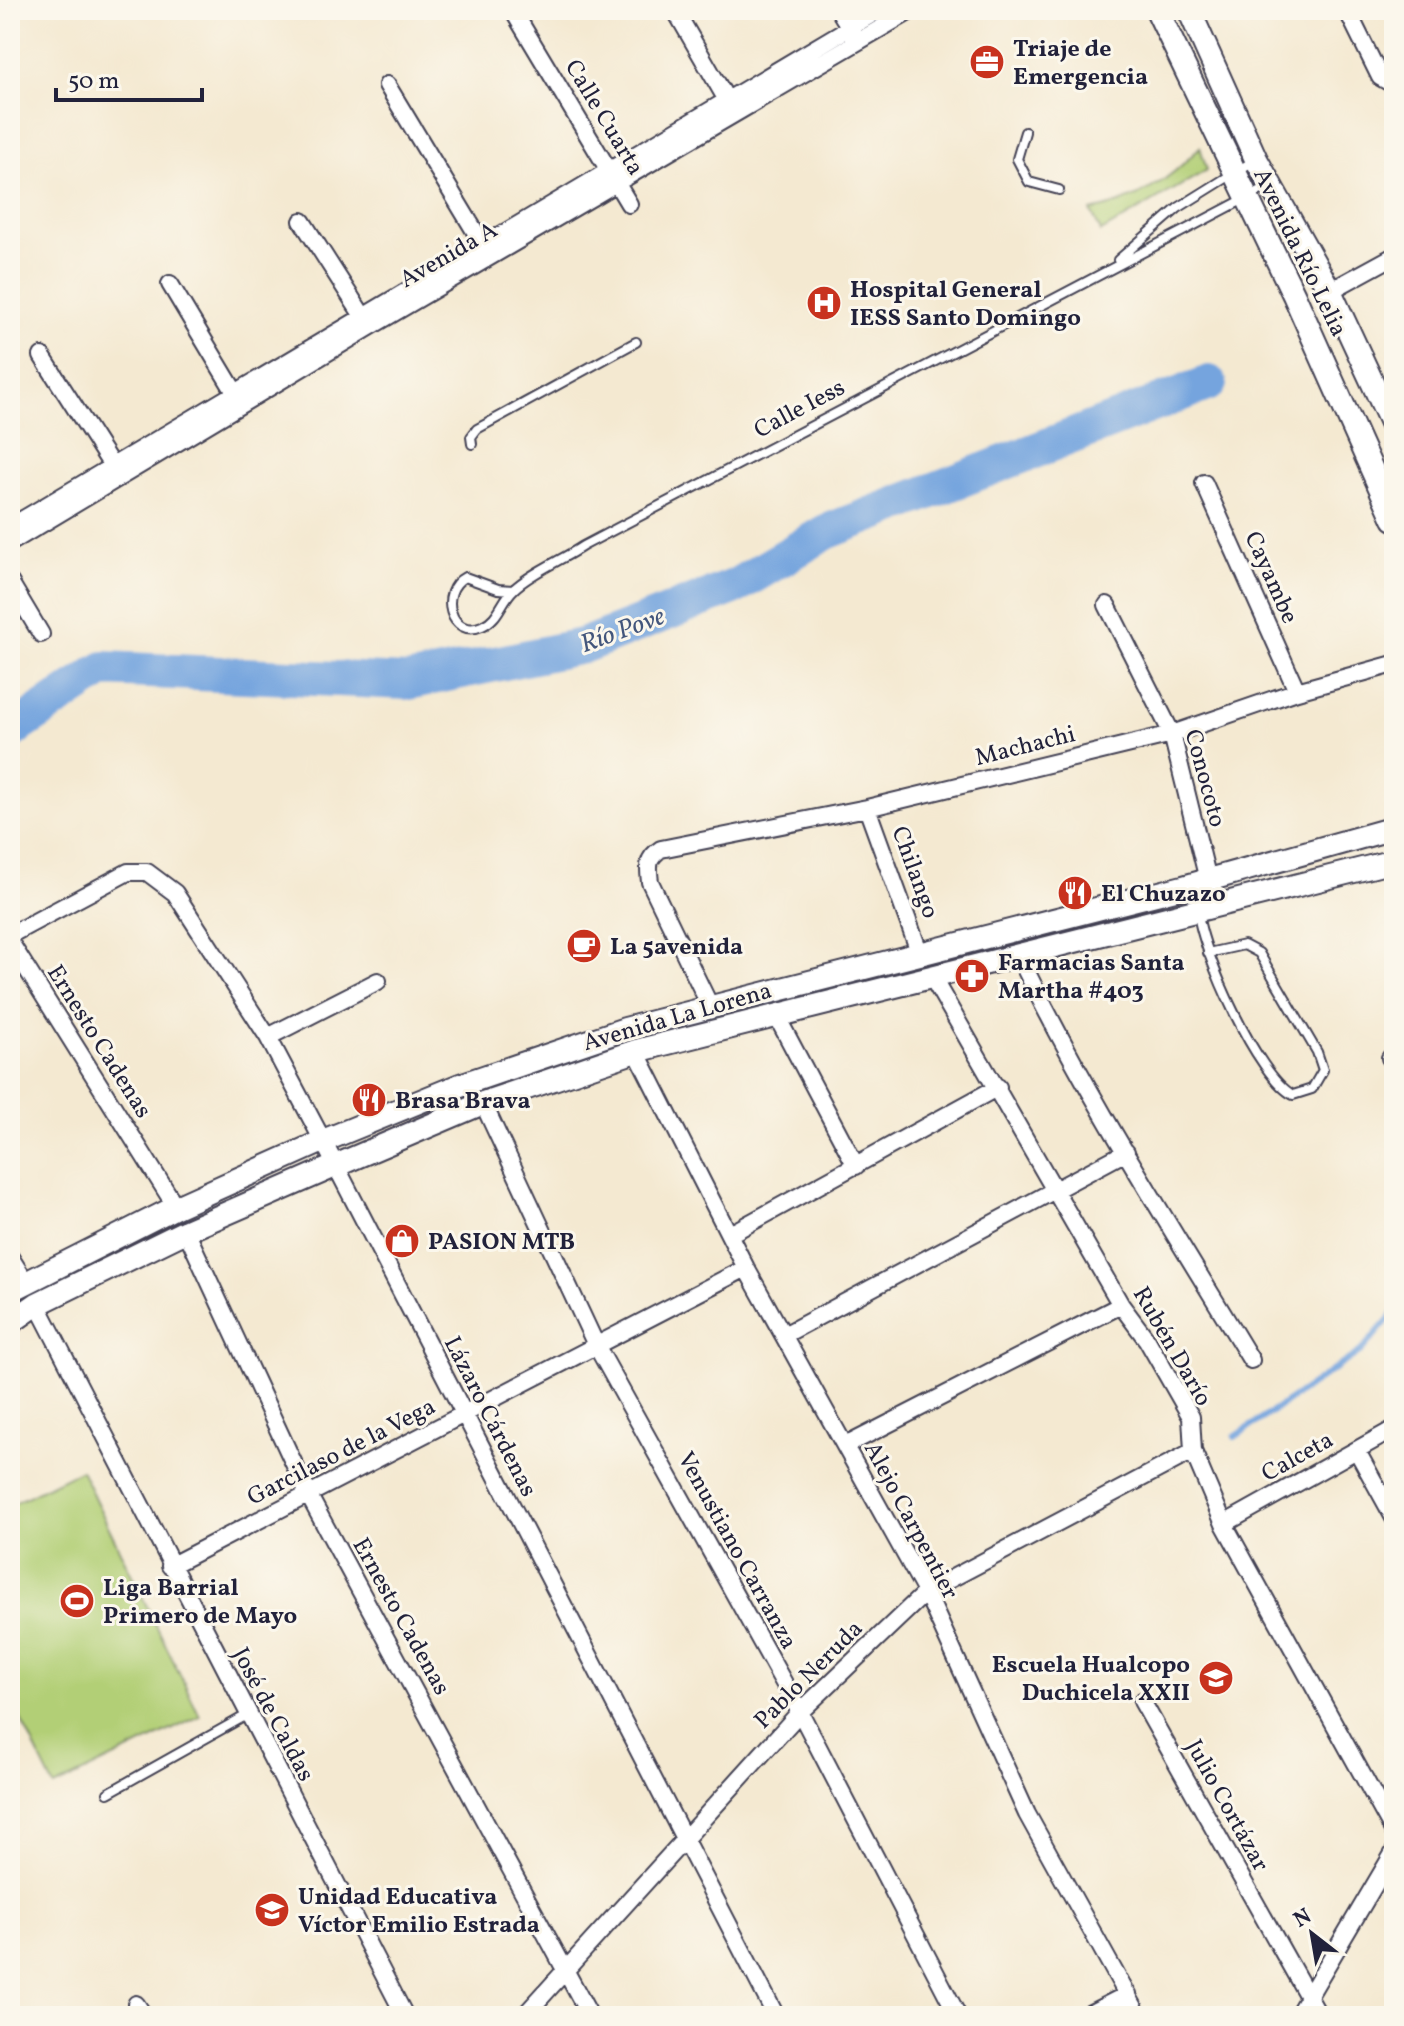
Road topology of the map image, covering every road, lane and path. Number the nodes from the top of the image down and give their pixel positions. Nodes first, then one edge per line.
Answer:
1 (675, 10) edge
2 (839, 10) edge
3 (879, 10) edge
4 (912, 10) edge
5 (1157, 10) edge
6 (1189, 10) edge
7 (1347, 10) edge
8 (515, 14) dead end
9 (854, 34) junction
10 (1387, 81) edge
11 (387, 85) dead end
12 (732, 108) junction
13 (1025, 132) dead end
14 (1256, 159) junction
15 (1233, 172) junction
16 (613, 177) junction
17 (1270, 186) junction
18 (1059, 190) dead end
19 (1245, 198) junction
20 (629, 204) dead end
21 (302, 221) dead end
22 (487, 251) junction
23 (1394, 256) edge
24 (1108, 269) junction
25 (170, 284) dead end
26 (1330, 291) junction
27 (366, 321) junction
28 (636, 342) dead end
29 (42, 356) dead end
30 (238, 398) junction
31 (1389, 404) edge
32 (1394, 429) edge
33 (472, 444) dead end
34 (116, 472) junction
35 (1204, 483) dead end
36 (1394, 519) edge
37 (10, 527) edge
38 (10, 543) edge
39 (10, 582) edge
40 (513, 590) junction
41 (1107, 605) dead end
42 (41, 634) dead end
43 (1394, 664) edge
44 (1297, 691) junction
45 (1172, 734) junction
46 (867, 808) junction
47 (1394, 828) edge
48 (1394, 861) edge
49 (1208, 880) junction
50 (1198, 912) junction
51 (10, 935) edge
52 (10, 942) edge
53 (1208, 953) junction
54 (920, 954) junction
55 (1019, 956) junction
56 (932, 977) junction
57 (378, 981) dead end
58 (710, 1006) junction
59 (776, 1015) junction
60 (268, 1037) junction
61 (636, 1051) junction
62 (998, 1087) junction
63 (483, 1103) junction
64 (323, 1141) junction
65 (1126, 1152) junction
66 (335, 1166) junction
67 (856, 1166) junction
68 (1055, 1190) junction
69 (176, 1207) junction
70 (186, 1231) junction
71 (730, 1234) junction
72 (10, 1257) edge
73 (746, 1268) junction
74 (18, 1286) edge
75 (37, 1304) junction
76 (1121, 1305) junction
77 (10, 1323) edge
78 (784, 1335) junction
79 (596, 1345) junction
80 (1251, 1360) dead end
81 (463, 1415) junction
82 (1394, 1429) edge
83 (845, 1446) junction
84 (1193, 1451) junction
85 (1357, 1451) junction
86 (308, 1494) junction
87 (1394, 1518) edge
88 (1224, 1524) junction
89 (170, 1566) junction
90 (926, 1592) junction
91 (1142, 1701) dead end
92 (800, 1712) junction
93 (247, 1715) junction
94 (108, 1793) dead end
95 (1394, 1832) edge
96 (685, 1838) junction
97 (1394, 1852) edge
98 (567, 1969) junction
99 (1128, 1994) junction
100 (1308, 1997) junction
101 (405, 2016) edge
102 (524, 2016) edge
103 (590, 2016) edge
104 (776, 2016) edge
105 (958, 2016) edge
106 (1085, 2016) edge
107 (1139, 2016) edge
108 (1297, 2016) edge
109 (1319, 2016) edge

1 - 12 street
2 - 9 street
3 - 9 street, Avenida A
4 - 9 street, Avenida A
5 - 15 main road, Avenida Río Lelia
6 - 14 main road, Avenida Río Lelia
7 - 10 street
8 - 16 street, Calle Cuarta
9 - 12 street, Avenida A
11 - 22 street
12 - 16 street, Avenida A
13 - 18 lane
14 - 15 lane, Calle Iess
14 - 17 main road, Avenida Río Lelia
15 - 19 main road, Avenida Río Lelia
15 - 24 lane, Calle Iess
16 - 20 street, Calle Cuarta
16 - 22 street, Avenida A
17 - 19 lane, Calle Iess
17 - 26 main road, Avenida Río Lelia
19 - 24 lane, Calle Iess
19 - 36 main road, Avenida Río Lelia
21 - 27 street
22 - 27 street, Avenida A
23 - 26 street
24 - 40 lane, Calle Iess
25 - 30 street
26 - 31 main road, Avenida Río Lelia
27 - 30 street, Avenida A
28 - 33 lane
29 - 34 street
30 - 34 street, Avenida A
31 - 32 main road, Avenida Río Lelia
34 - 37 street, Avenida A
34 - 38 street, Avenida A
35 - 44 street, Cayambe
39 - 42 street
40 - 40 lane, Calle Iess
41 - 45 street, Conocoto
43 - 44 street, Machachi
44 - 45 street, Machachi
45 - 46 street, Machachi
45 - 49 street, Conocoto
46 - 54 street, Chilango
46 - 58 street, Machachi
47 - 49 main road, Avenida La Lorena
48 - 50 main road, Avenida La Lorena
49 - 54 main road, Avenida La Lorena
50 - 53 lane
50 - 55 main road, Avenida La Lorena
51 - 60 street, Lázaro Cárdenas
52 - 69 street, Ernesto Cadenas
53 - 53 lane
54 - 58 main road, Avenida La Lorena
55 - 56 main road, Avenida La Lorena
55 - 65 street
56 - 59 main road, Avenida La Lorena
56 - 62 street, Rubén Darío
57 - 60 street
58 - 64 main road, Avenida La Lorena
59 - 61 main road, Avenida La Lorena
59 - 67 street
60 - 64 street, Lázaro Cárdenas
61 - 63 main road, Avenida La Lorena
61 - 71 street, Alejo Carpentier
62 - 67 street
62 - 68 street, Rubén Darío
63 - 66 main road, Avenida La Lorena
63 - 79 street, Venustiano Carranza
64 - 66 street, Lázaro Cárdenas
64 - 69 main road, Avenida La Lorena
65 - 68 street
65 - 80 street
66 - 70 main road, Avenida La Lorena
66 - 81 street, Lázaro Cárdenas
67 - 71 street
68 - 76 street, Rubén Darío
68 - 78 street
69 - 74 main road, Avenida La Lorena
70 - 75 main road, Avenida La Lorena
70 - 86 street, Ernesto Cadenas
71 - 73 street, Alejo Carpentier
72 - 74 street
73 - 78 street, Alejo Carpentier
73 - 79 street, Garcilaso de la Vega
75 - 77 main road, Avenida La Lorena
75 - 89 street, José de Caldas
76 - 83 street
76 - 84 street, Rubén Darío
78 - 83 street, Alejo Carpentier
79 - 81 street, Garcilaso de la Vega
79 - 92 street, Venustiano Carranza
81 - 86 street, Garcilaso de la Vega
81 - 96 street, Lázaro Cárdenas
82 - 85 street, Calceta
83 - 90 street, Alejo Carpentier
84 - 88 street, Rubén Darío
84 - 90 street, Pablo Neruda
85 - 87 street
85 - 88 street, Calceta
86 - 89 street, Garcilaso de la Vega
86 - 98 street, Ernesto Cadenas
88 - 95 street, Rubén Darío
89 - 93 street, José de Caldas
90 - 92 street, Pablo Neruda
90 - 99 street, Alejo Carpentier
91 - 100 street, Julio Cortázar
92 - 96 street, Pablo Neruda
92 - 105 street, Venustiano Carranza
93 - 94 lane
93 - 101 street, José de Caldas
96 - 98 street, Pablo Neruda
96 - 104 street, Lázaro Cárdenas
97 - 100 street
98 - 102 street, Pablo Neruda
98 - 103 street, Ernesto Cadenas
99 - 106 street
99 - 107 street, Alejo Carpentier
100 - 108 street
100 - 109 street, Julio Cortázar

